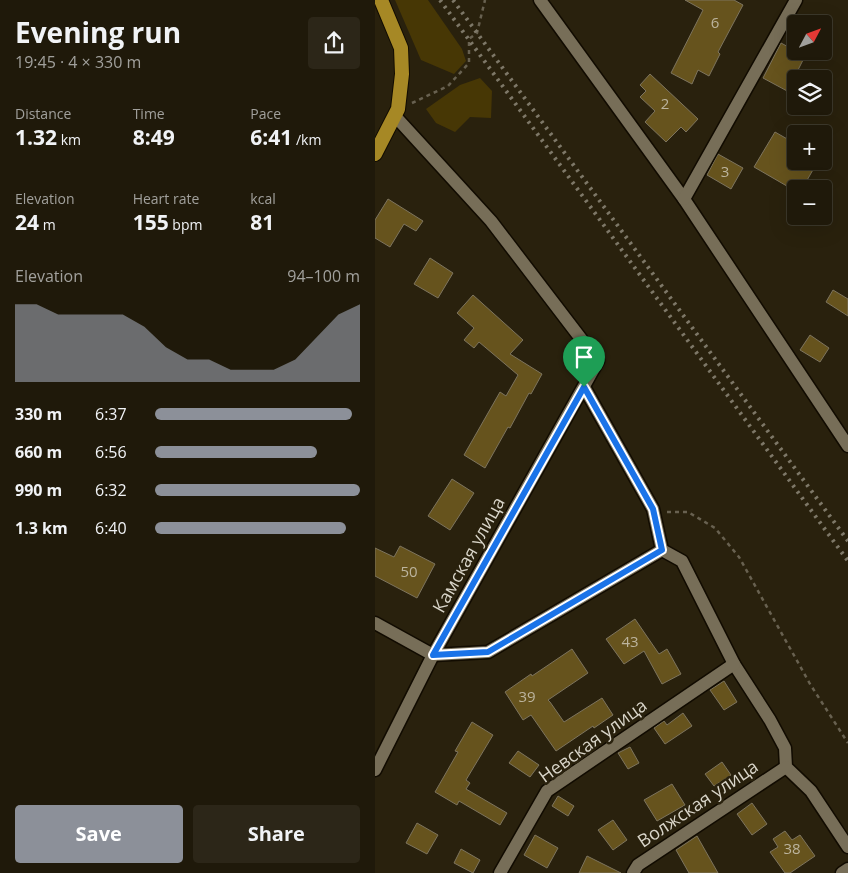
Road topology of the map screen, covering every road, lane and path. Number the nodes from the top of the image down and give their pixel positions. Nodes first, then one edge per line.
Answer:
1 (381, 0) edge
2 (485, 0) edge
3 (540, 0) edge
4 (796, 0) edge
5 (396, 113) junction
6 (375, 154) edge
7 (684, 199) junction
8 (584, 387) junction
9 (848, 446) edge
10 (653, 509) junction
11 (662, 550) junction
12 (375, 623) edge
13 (433, 655) junction
14 (734, 664) junction
15 (848, 743) edge
16 (786, 767) junction
17 (375, 770) edge
18 (848, 847) edge
19 (848, 869) edge
20 (500, 873) edge
21 (633, 873) edge
22 (842, 873) edge

1 - 5 highway
2 - 5 path
3 - 7 street
4 - 7 street
5 - 6 highway
5 - 8 street, Камская улица
7 - 9 street
8 - 10 street
8 - 13 street, Камская улица
10 - 11 street
10 - 15 path
11 - 13 street
11 - 14 street
12 - 13 street
13 - 17 street, Камская улица
14 - 16 street
14 - 20 street, Невская улица
16 - 18 street
16 - 21 street, Волжская улица
19 - 22 street

